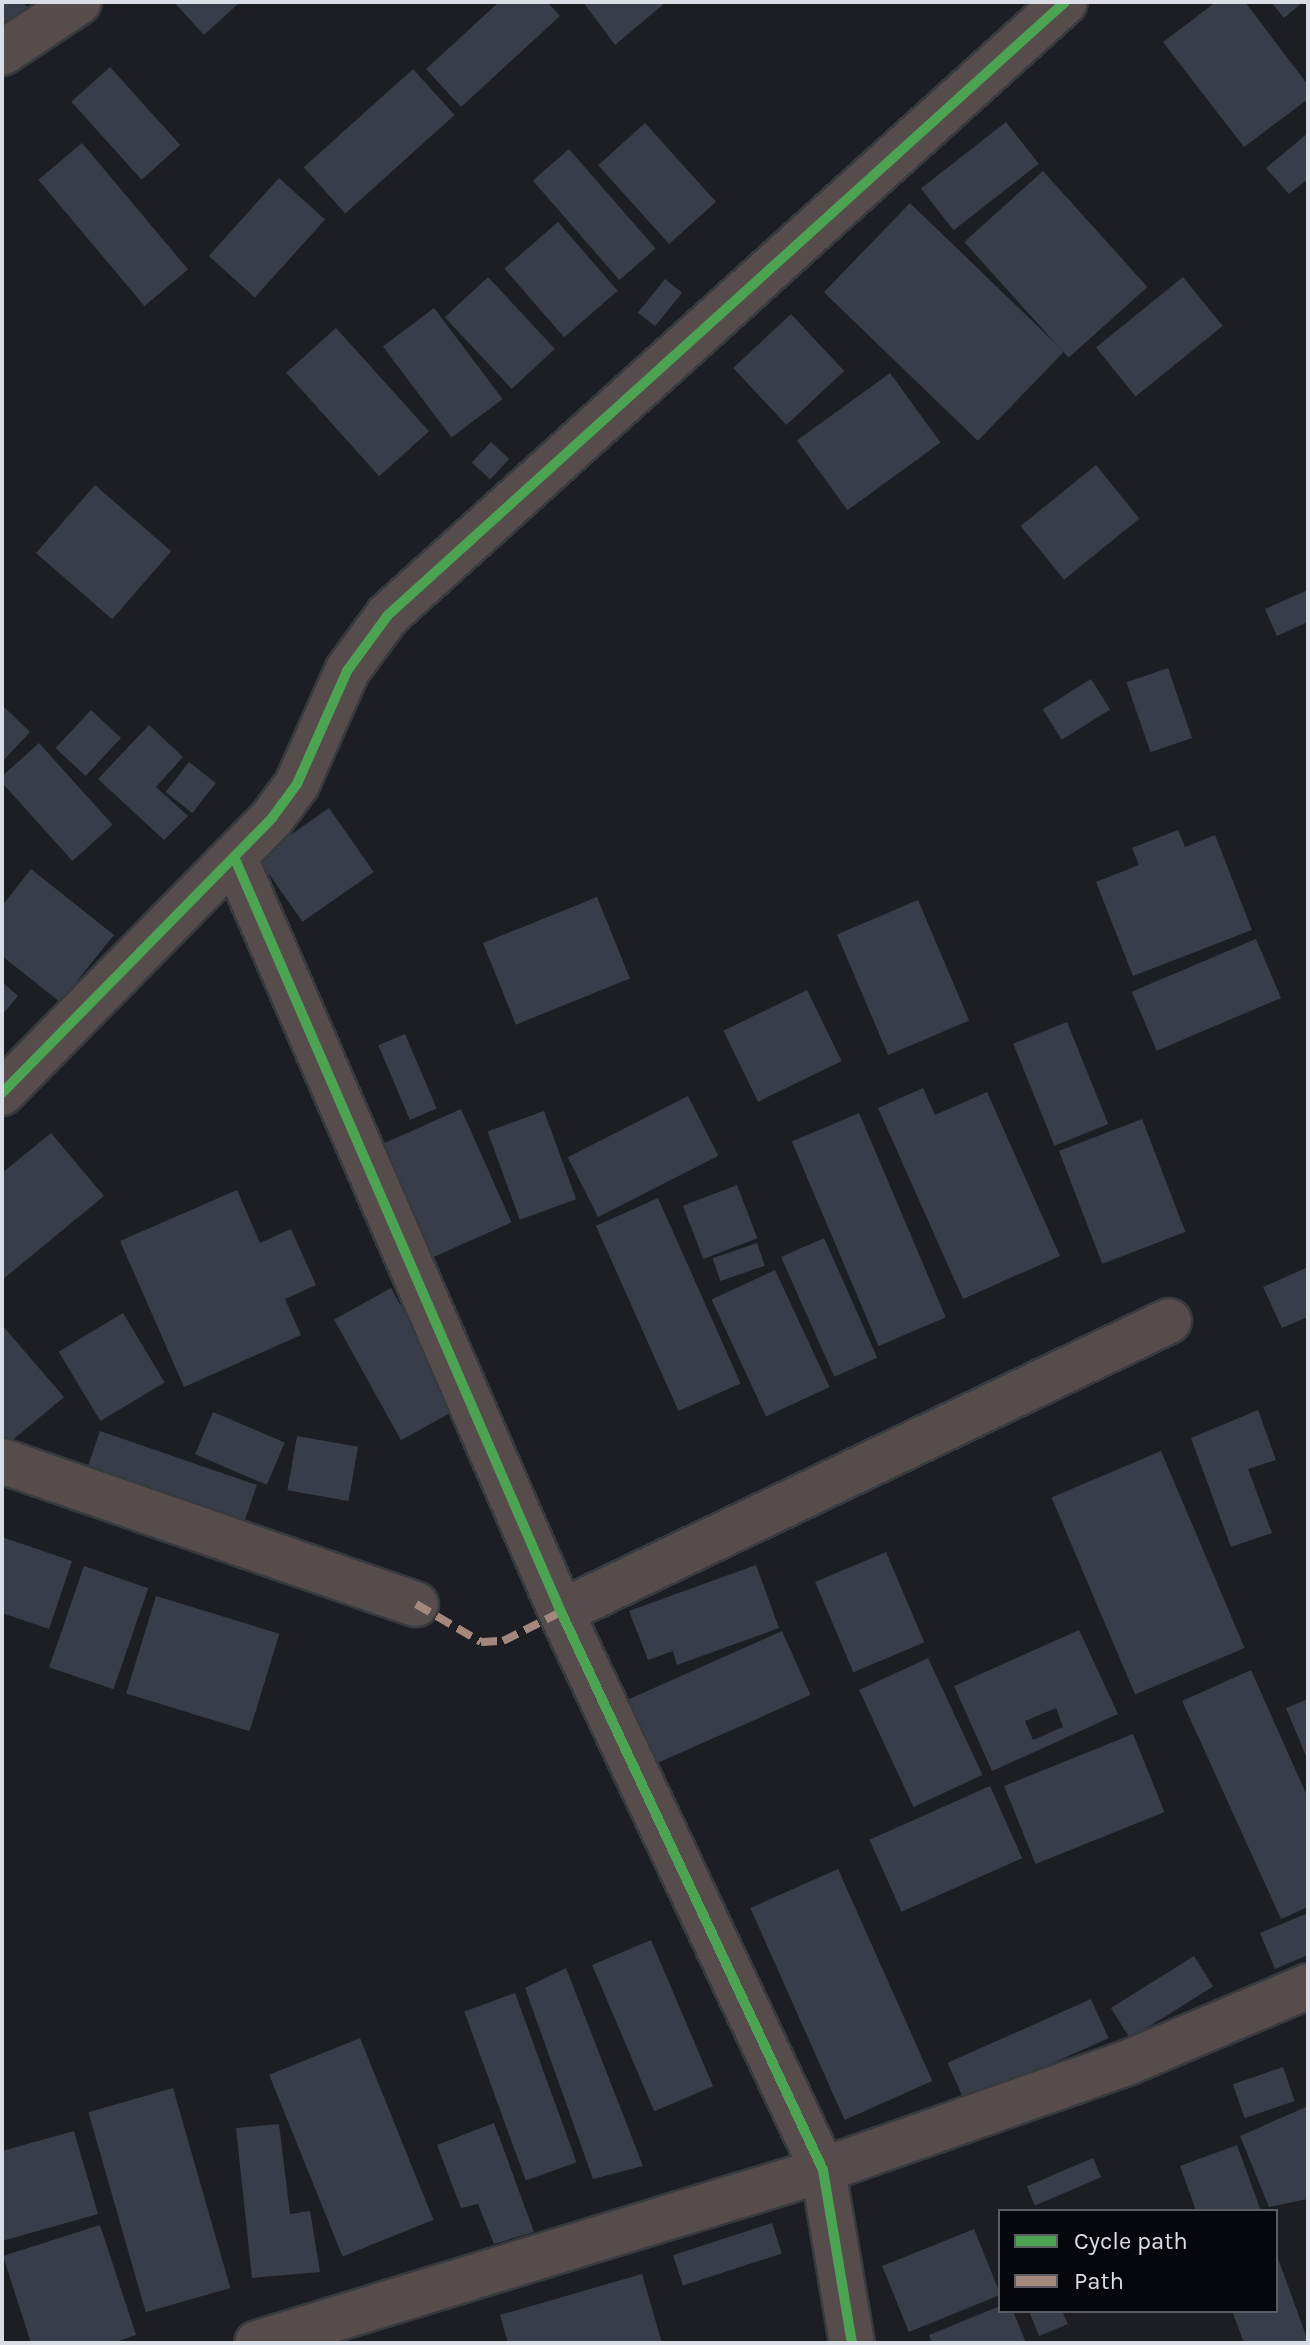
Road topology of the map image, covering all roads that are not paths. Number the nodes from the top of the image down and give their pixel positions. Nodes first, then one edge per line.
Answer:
1 (79, 2) edge
2 (1065, 2) edge
3 (2, 53) edge
4 (235, 859) junction
5 (2, 1093) edge
6 (1169, 1321) dead end
7 (2, 1461) edge
8 (416, 1604) dead end
9 (561, 1612) junction
10 (1308, 1986) edge
11 (823, 2170) junction
12 (257, 2343) edge
13 (852, 2343) edge

1 - 3 street
2 - 4 street
4 - 5 street
4 - 9 street
6 - 9 street
7 - 8 street
9 - 11 street
10 - 11 street
11 - 12 street
11 - 13 street

